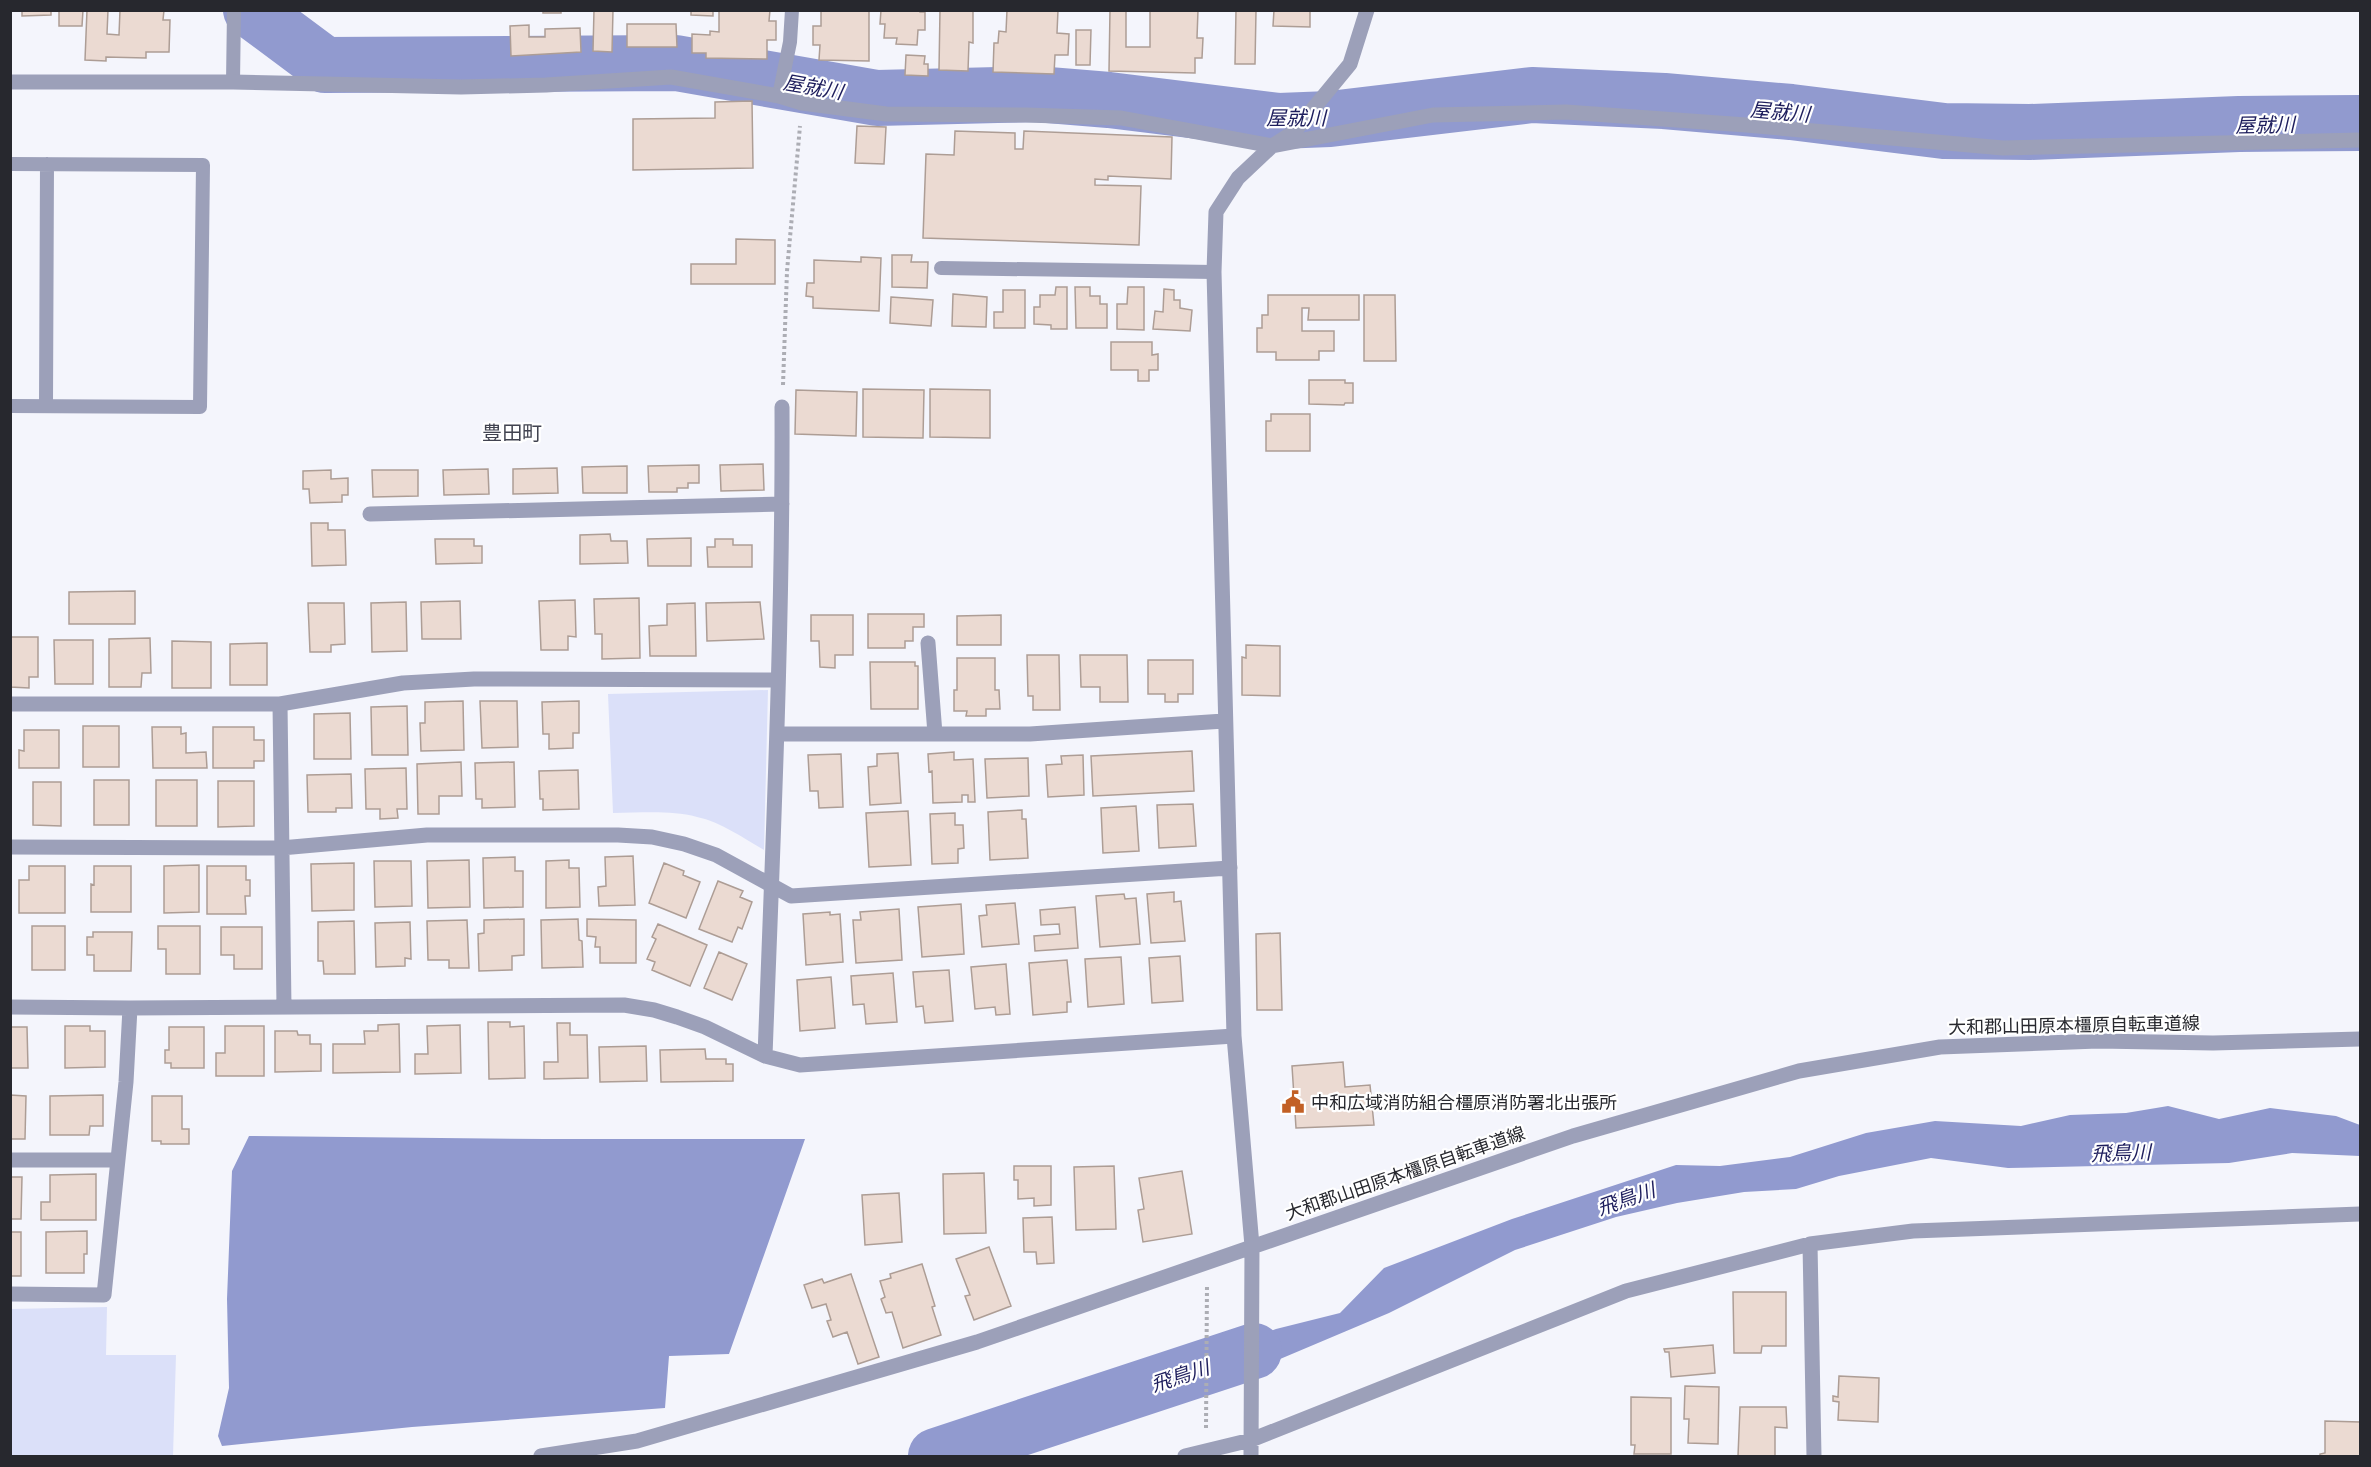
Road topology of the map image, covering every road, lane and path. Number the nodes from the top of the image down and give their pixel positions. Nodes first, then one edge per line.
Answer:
1 (234, 10) edge
2 (792, 10) edge
3 (1367, 10) edge
4 (10, 82) edge
5 (233, 82) junction
6 (782, 84) junction
7 (802, 103) junction
8 (2361, 140) edge
9 (1272, 146) junction
10 (10, 164) edge
11 (47, 164) junction
12 (941, 268) dead end
13 (1214, 272) junction
14 (10, 406) edge
15 (46, 406) junction
16 (782, 407) joint
17 (782, 504) junction
18 (370, 514) dead end
19 (928, 643) dead end
20 (777, 680) junction
21 (280, 704) junction
22 (10, 705) edge
23 (1224, 721) junction
24 (777, 734) junction
25 (935, 734) junction
26 (10, 847) edge
27 (281, 848) junction
28 (1230, 868) junction
29 (771, 885) junction
30 (10, 1007) edge
31 (284, 1007) junction
32 (130, 1008) junction
33 (1234, 1036) junction
34 (2361, 1039) edge
35 (765, 1056) junction
36 (10, 1160) edge
37 (117, 1160) junction
38 (2361, 1214) edge
39 (1810, 1244) junction
40 (1252, 1246) junction
41 (1207, 1276) dead end
42 (10, 1294) edge
43 (1206, 1431) dead end
44 (1251, 1440) junction
45 (541, 1456) edge
46 (1185, 1456) edge
47 (1251, 1456) edge
48 (1814, 1456) edge

1 - 5 lane
2 - 6 lane
3 - 9 street
4 - 5 street
5 - 6 street
6 - 7 street
7 - 9 street
7 - 16 path
8 - 9 street
9 - 13 street
10 - 11 lane
11 - 15 lane
11 - 15 lane
12 - 13 lane
13 - 23 street
14 - 15 lane
16 - 17 street
17 - 18 street
17 - 20 street
19 - 25 street
20 - 21 street
20 - 24 street
21 - 22 street
21 - 27 street
23 - 25 street
23 - 28 street
24 - 25 street
24 - 29 street
26 - 27 street
27 - 29 street
27 - 31 street
28 - 29 street
28 - 33 street
29 - 35 street
30 - 32 street
31 - 32 street
31 - 35 street
32 - 37 street
33 - 35 street
33 - 40 street
34 - 40 street, 大和郡山田原本橿原自転車道線
36 - 37 street
37 - 42 street
38 - 39 street
39 - 44 street
39 - 48 street
40 - 44 street
40 - 45 street, 大和郡山田原本橿原自転車道線
41 - 43 path
44 - 46 street
44 - 47 street

